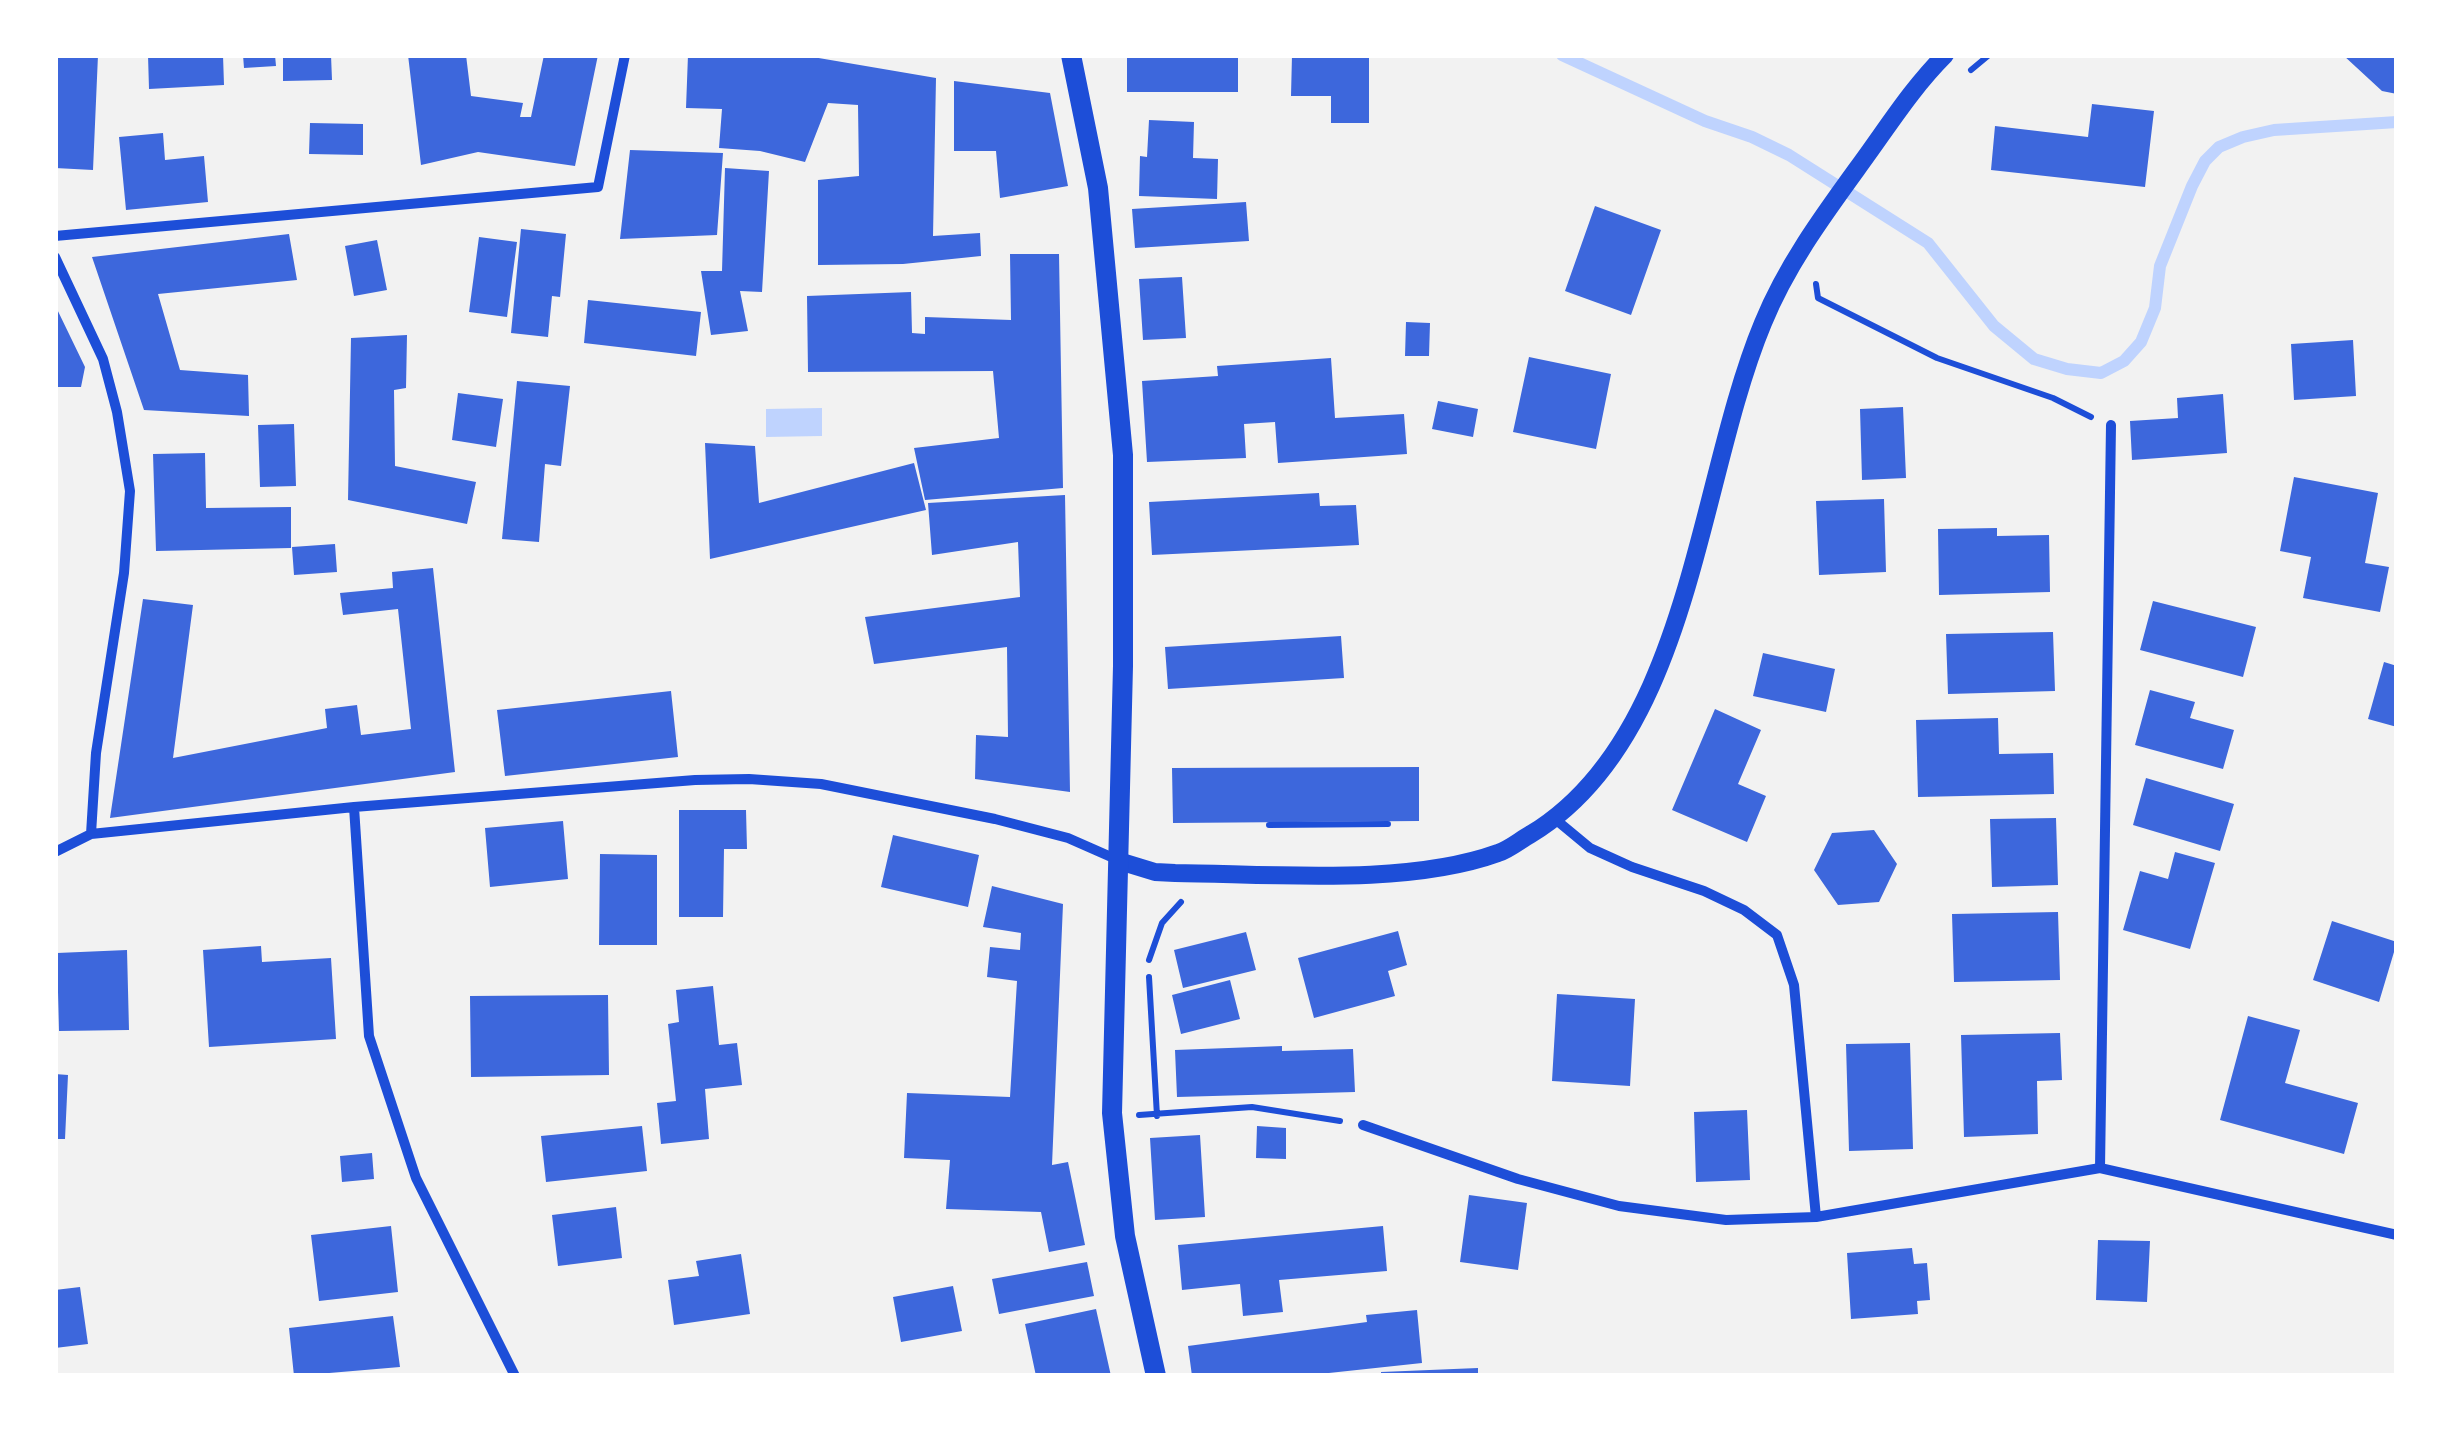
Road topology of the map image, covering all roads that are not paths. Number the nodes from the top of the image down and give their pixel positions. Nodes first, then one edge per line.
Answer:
1 (624, 55) edge
2 (1071, 55) edge
3 (1945, 55) edge
4 (55, 236) edge
5 (55, 257) edge
6 (2111, 426) road end
7 (354, 807) junction
8 (1556, 819) junction
9 (90, 834) junction
10 (55, 852) edge
11 (1119, 860) junction
12 (1363, 1125) road end
13 (2100, 1168) junction
14 (1816, 1218) junction
15 (2397, 1235) edge
16 (514, 1376) edge
17 (1156, 1376) edge

1 - 4 street
2 - 11 main road
3 - 8 street
5 - 9 street
6 - 13 street
7 - 9 street
7 - 11 street
7 - 16 street
8 - 11 street
8 - 14 street
9 - 10 street
11 - 17 main road
12 - 14 street
13 - 14 street
13 - 15 street

